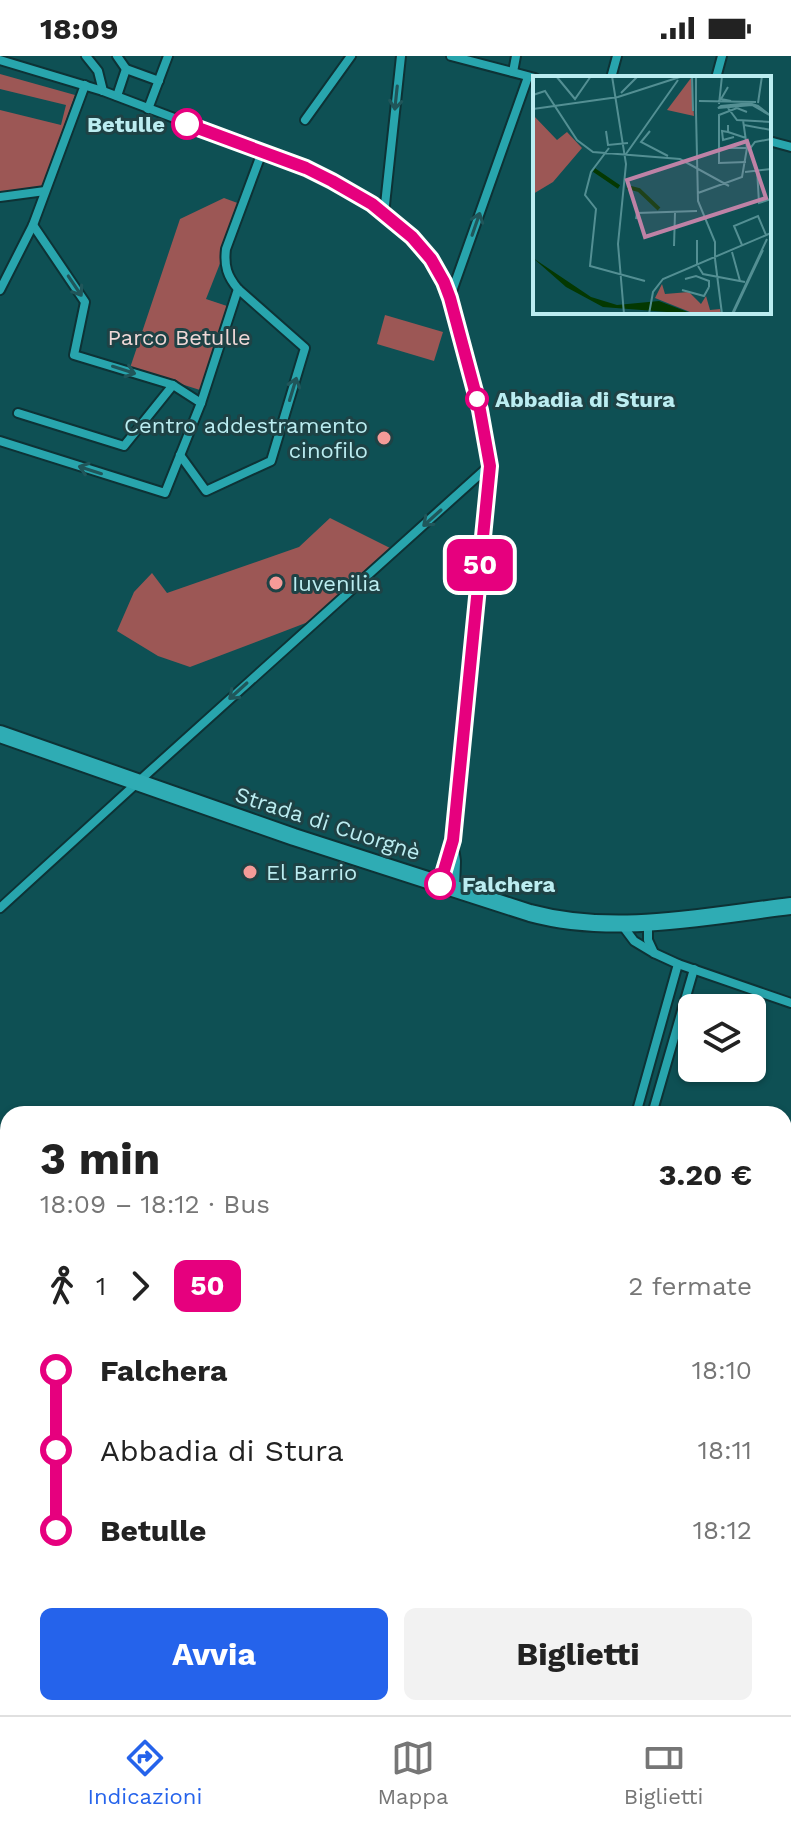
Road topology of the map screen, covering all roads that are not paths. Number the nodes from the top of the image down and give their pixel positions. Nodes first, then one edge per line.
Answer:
1 (86, 56) edge
2 (117, 56) edge
3 (168, 56) edge
4 (351, 56) edge
5 (401, 56) edge
6 (451, 56) edge
7 (516, 56) edge
8 (617, 56) edge
9 (722, 56) edge
10 (0, 60) edge
11 (126, 69) junction
12 (513, 72) junction
13 (612, 76) edge
14 (717, 76) edge
15 (532, 78) edge
16 (159, 81) junction
17 (85, 85) junction
18 (103, 91) junction
19 (117, 96) junction
20 (148, 109) junction
21 (305, 120) dead end
22 (771, 142) edge
23 (791, 147) edge
24 (262, 152) junction
25 (45, 191) junction
26 (24, 194) junction
27 (0, 197) edge
28 (38, 211) junction
29 (384, 214) junction
30 (33, 225) junction
31 (238, 289) junction
32 (0, 290) edge
33 (450, 298) junction
34 (173, 385) junction
35 (201, 403) junction
36 (18, 413) dead end
37 (0, 441) edge
38 (180, 455) junction
39 (490, 466) junction
40 (0, 734) edge
41 (138, 782) junction
42 (453, 840) junction
43 (448, 886) junction
44 (791, 906) edge
45 (0, 908) edge
46 (648, 922) junction
47 (621, 924) junction
48 (654, 953) junction
49 (678, 964) junction
50 (694, 969) junction
51 (791, 1003) edge
52 (638, 1106) edge
53 (654, 1106) edge

1 - 18 street
2 - 11 street
3 - 16 street
4 - 21 street
5 -> 29 street
6 - 12 street
7 - 12 street
8 - 13 street
9 - 14 street
10 - 17 street
11 - 16 street
11 - 19 street
12 - 15 street
33 -> 15 street
16 - 20 street
17 - 18 street
17 - 25 street
18 - 19 street
19 - 20 street
20 - 24 street
22 - 23 street
24 - 29 street
24 - 31 street
25 - 26 street
25 - 28 street
26 - 27 street
26 - 28 street
28 - 30 street
29 - 33 street
30 - 32 street
30 -> 34 street
31 - 35 street
38 -> 31 street
33 - 39 street
34 - 35 street
34 - 36 street
35 - 38 street
38 -> 37 street
39 -> 41 street
39 - 42 street
40 - 41 main road, Strada di Cuorgnè
41 - 43 main road, Strada di Cuorgnè
41 - 45 street
42 - 43 street
42 - 43 street
43 - 47 main road, Strada di Cuorgnè
44 - 46 main road, Strada di Cuorgnè
46 - 47 main road, Strada di Cuorgnè
46 - 48 street
47 - 48 street
48 - 49 street
49 - 50 street
49 - 52 street
50 - 51 street
50 - 53 street

